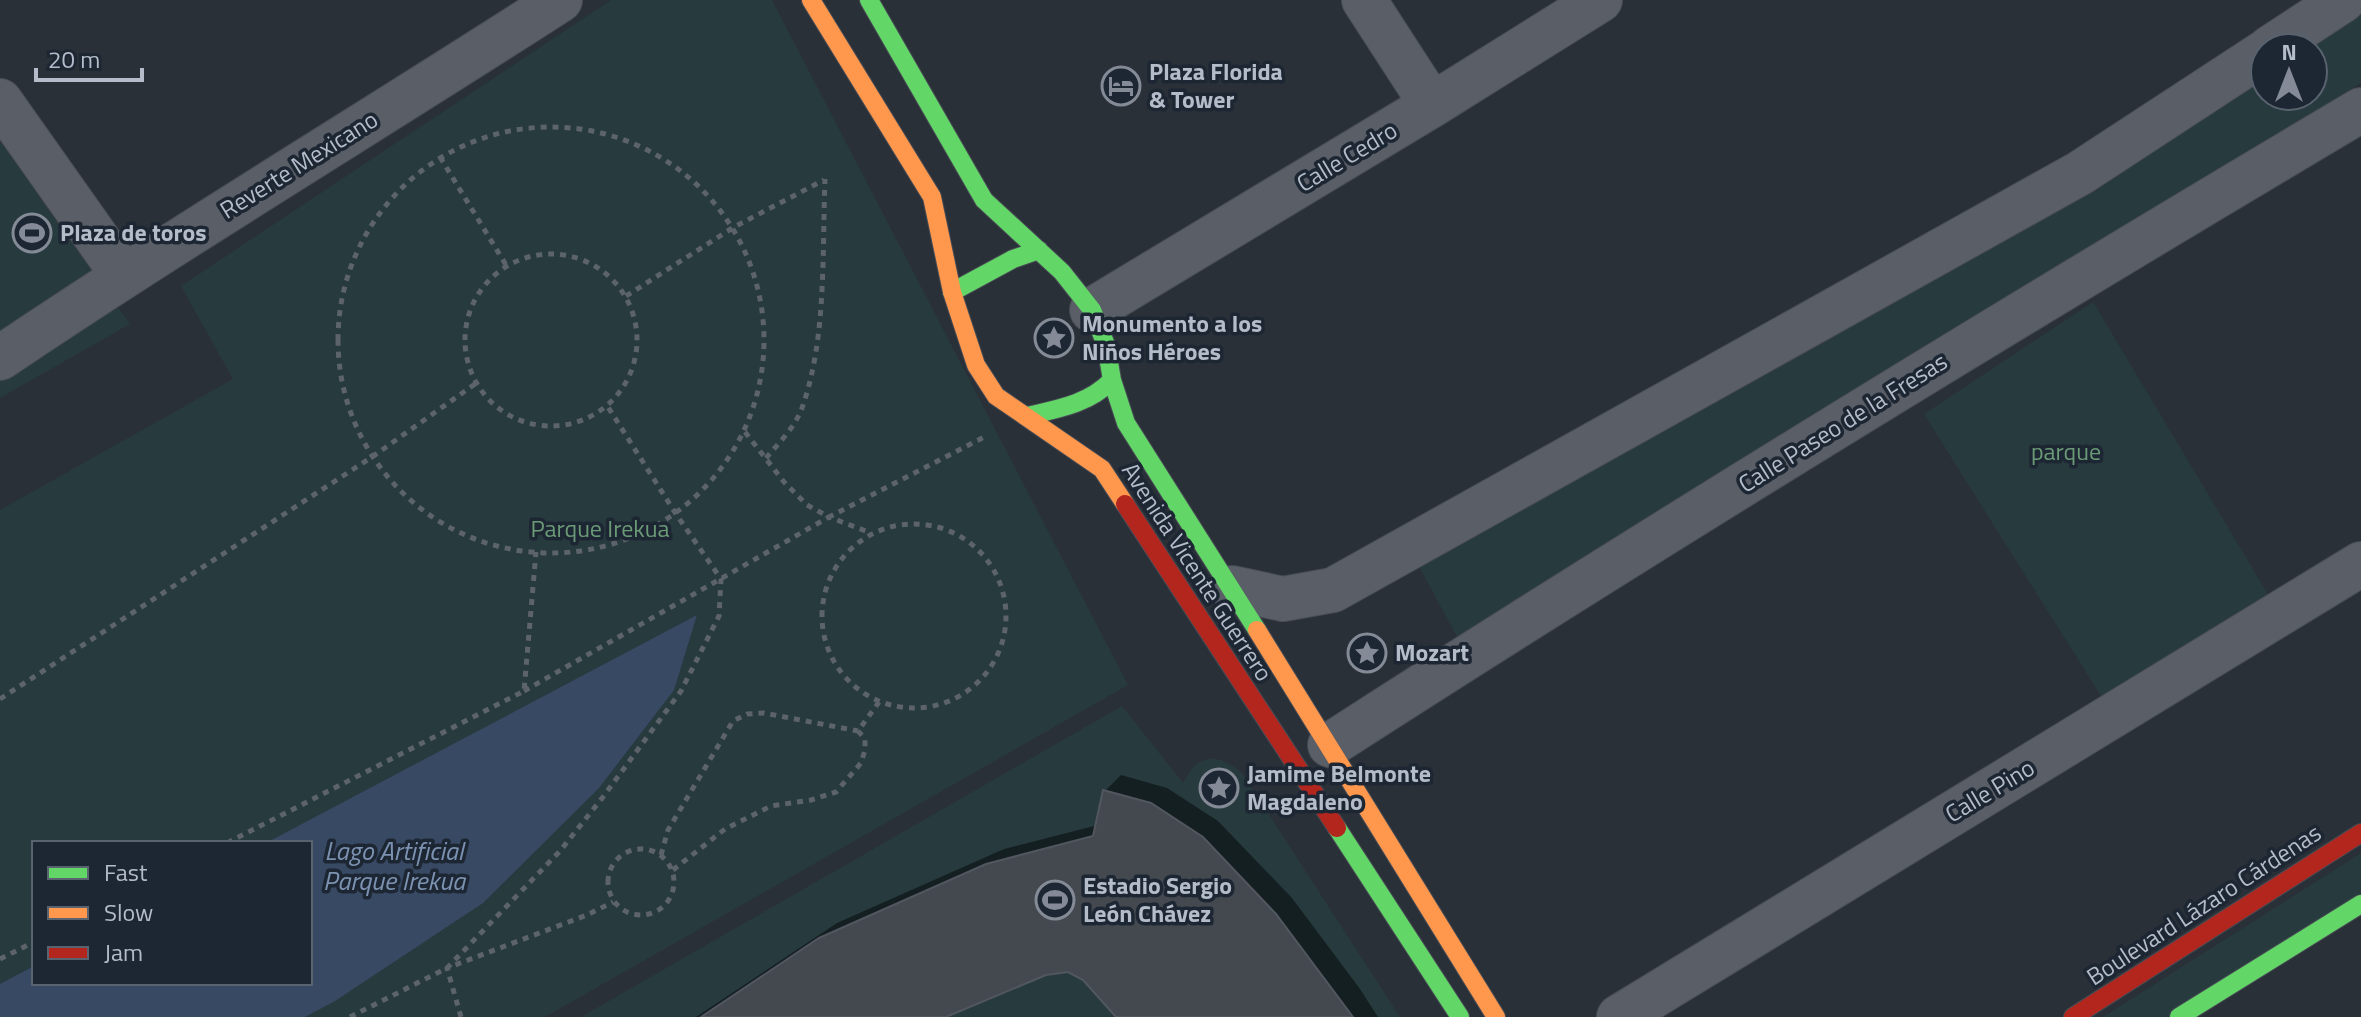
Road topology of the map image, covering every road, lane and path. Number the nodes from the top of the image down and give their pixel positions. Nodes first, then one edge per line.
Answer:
1 (560, 0) edge
2 (811, 0) edge
3 (869, 0) edge
4 (1364, 0) edge
5 (1600, 0) edge
6 (2343, 0) edge
7 (2294, 32) edge
8 (2249, 62) edge
9 (0, 101) edge
10 (1432, 105) junction
11 (2361, 110) edge
12 (440, 157) junction
13 (734, 227) junction
14 (1039, 250) junction
15 (506, 265) junction
16 (123, 275) junction
17 (952, 292) junction
18 (626, 296) junction
19 (1092, 310) junction
20 (0, 358) edge
21 (1112, 380) junction
22 (475, 384) junction
23 (608, 407) junction
24 (1027, 416) junction
25 (745, 432) junction
26 (372, 457) junction
27 (766, 458) junction
28 (676, 514) junction
29 (829, 517) junction
30 (872, 534) junction
31 (536, 552) junction
32 (2361, 564) edge
33 (721, 579) junction
34 (1232, 588) junction
35 (524, 691) junction
36 (0, 699) edge
37 (879, 702) junction
38 (858, 731) junction
39 (1330, 745) junction
40 (2361, 833) edge
41 (231, 841) edge
42 (661, 855) junction
43 (673, 870) junction
44 (613, 902) junction
45 (2361, 904) edge
46 (32, 943) edge
47 (0, 959) edge
48 (447, 968) junction
49 (350, 1017) edge
50 (461, 1017) edge
51 (1460, 1017) edge
52 (1496, 1017) edge
53 (1619, 1017) edge
54 (2073, 1017) edge
55 (2179, 1017) edge

1 - 16 street, Reverte Mexicano
2 - 17 main road, Avenida Vicente Guerrero
3 - 14 main road, Avenida Vicente Guerrero
4 - 10 street
5 - 10 street, Calle Cedro
6 - 7 street
8 - 34 street
9 - 16 street
10 - 19 street, Calle Cedro
11 - 39 street, Calle Paseo de la Fresas
12 - 13 path
12 - 15 path
12 - 26 path
13 - 18 path
13 - 25 path
13 - 27 path
14 - 17 main road
14 - 19 main road, Avenida Vicente Guerrero
15 - 18 path
15 - 22 path
16 - 20 street, Reverte Mexicano
17 - 24 main road, Avenida Vicente Guerrero
18 - 23 path
19 - 21 main road, Avenida Vicente Guerrero
21 - 24 main road
21 - 34 main road, Avenida Vicente Guerrero
22 - 23 path
22 - 26 path
23 - 28 path
24 - 29 path
24 - 51 main road, Avenida Vicente Guerrero
25 - 27 path
25 - 28 path
26 - 31 path
26 - 36 path
27 - 29 path
28 - 31 path
28 - 33 path
29 - 30 path
29 - 33 path
30 - 37 path
30 - 37 path
31 - 35 path
32 - 53 street, Calle Pino
33 - 35 path
33 - 48 path
34 - 39 main road, Avenida Vicente Guerrero
35 - 41 path
37 - 38 path
38 - 42 path
38 - 43 path
39 - 52 main road, Avenida Vicente Guerrero
40 - 54 main road, Boulevard Lázaro Cárdenas
42 - 43 path
42 - 44 path
43 - 44 path
44 - 48 path
45 - 55 main road
46 - 47 path
48 - 49 path
48 - 50 path

